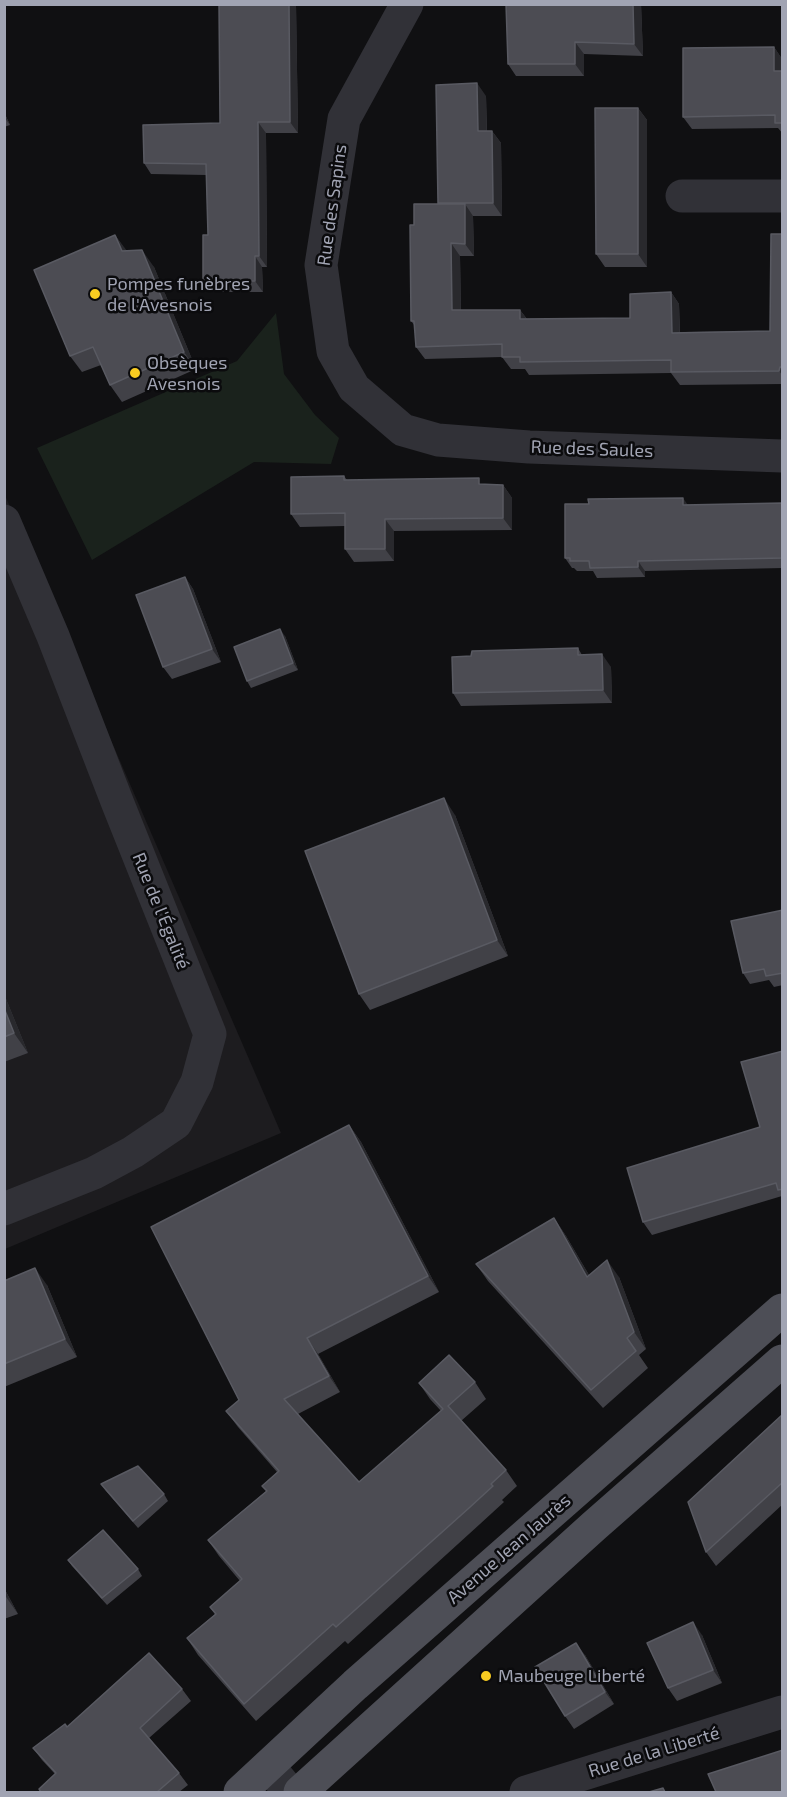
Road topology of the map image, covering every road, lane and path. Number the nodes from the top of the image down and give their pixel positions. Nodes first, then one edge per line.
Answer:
1 (407, 4) edge
2 (682, 196) dead end
3 (783, 196) edge
4 (403, 430) joint
5 (783, 456) edge
6 (4, 521) edge
7 (4, 1209) edge
8 (783, 1310) edge
9 (783, 1360) edge
10 (783, 1712) edge
11 (268, 1767) junction
12 (240, 1792) edge
13 (290, 1792) edge
14 (300, 1792) edge
15 (526, 1792) edge

1 - 4 street, Rue des Sapins
2 - 3 street
4 - 5 street, Rue des Saules
6 - 7 street, Rue de l'Égalité
8 - 11 main road, Avenue Jean Jaurès
9 - 14 main road
10 - 15 street, Rue de la Liberté
11 - 12 main road, Avenue Jean Jaurès
11 - 13 street

